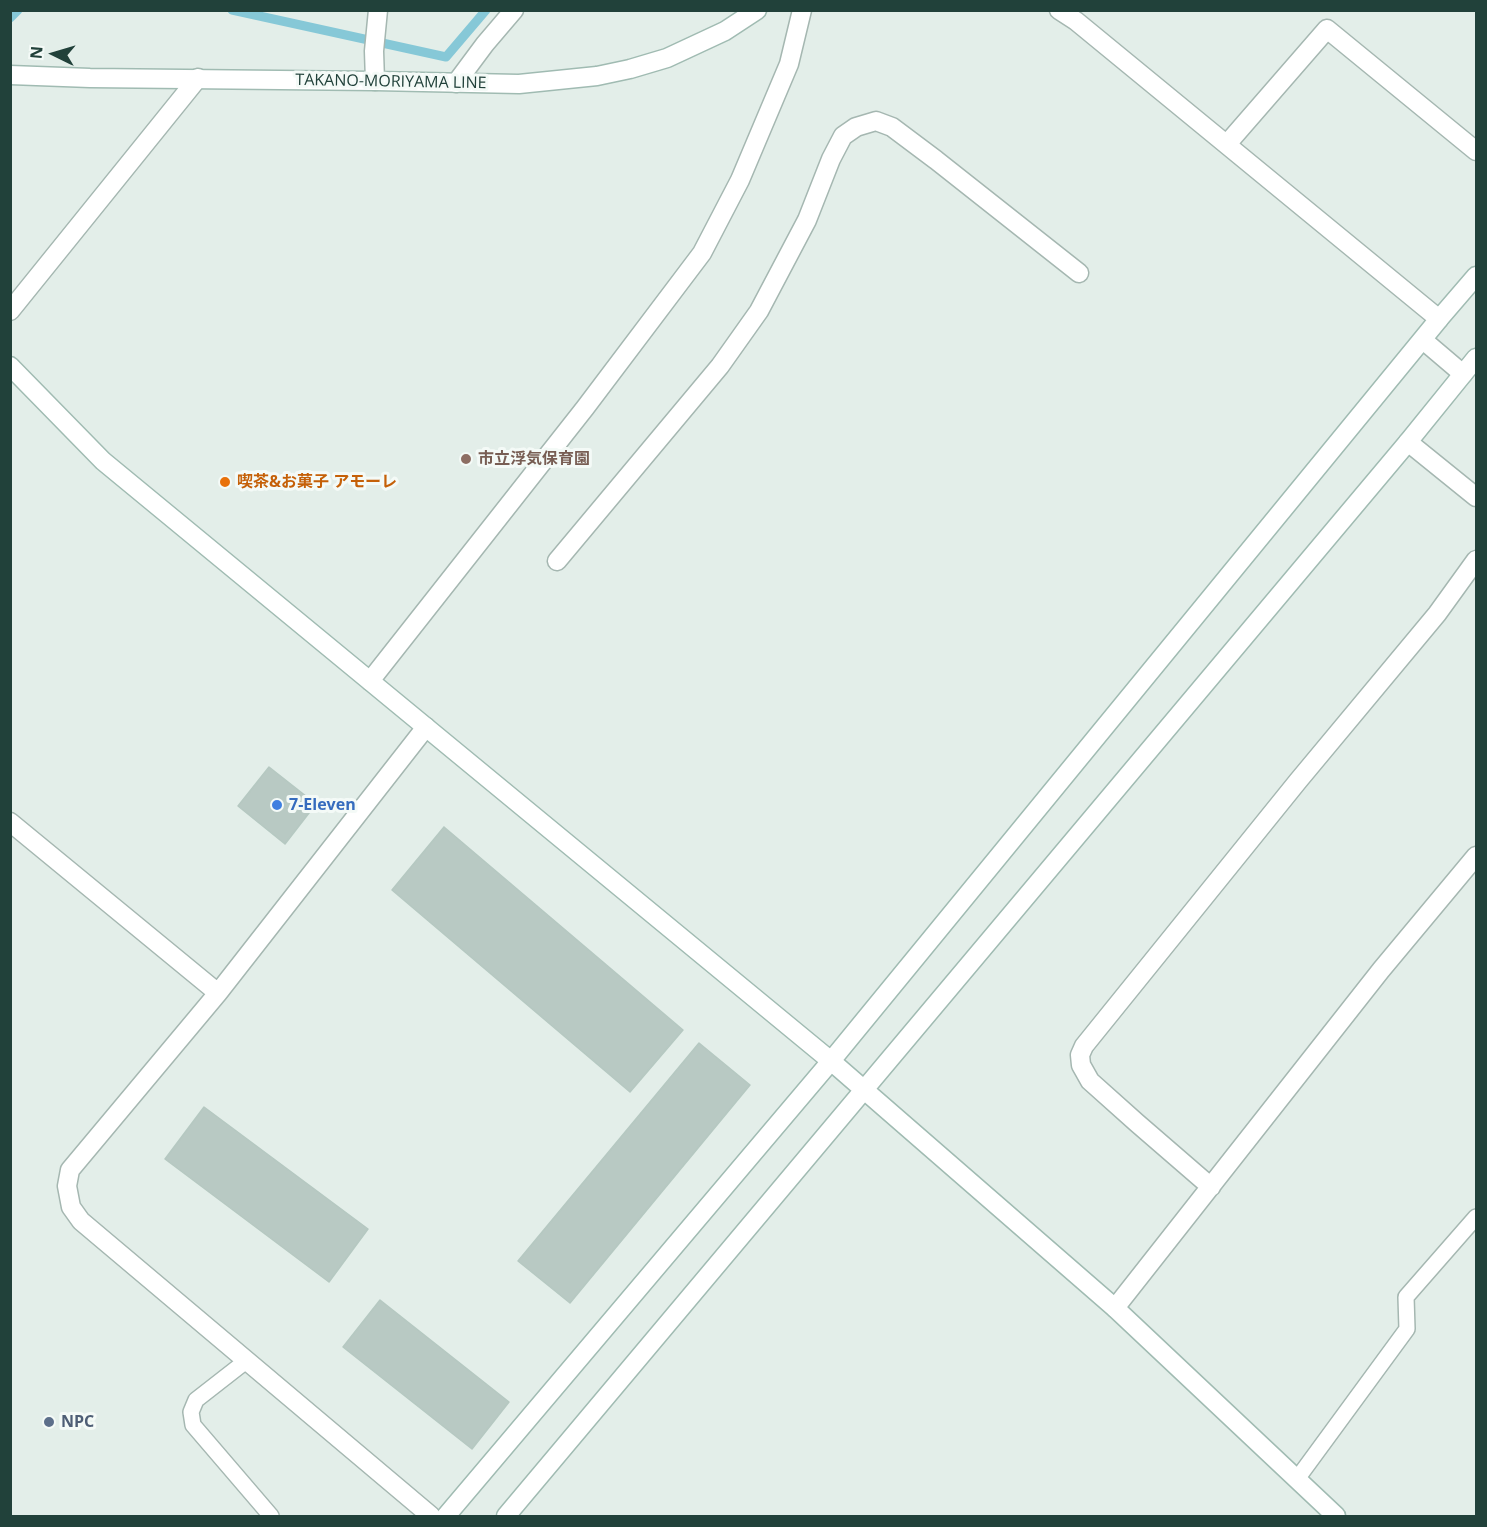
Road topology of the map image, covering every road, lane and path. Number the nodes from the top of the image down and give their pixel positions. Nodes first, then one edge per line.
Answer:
1 (378, 10) edge
2 (514, 10) edge
3 (757, 10) edge
4 (802, 10) edge
5 (1059, 10) edge
6 (1080, 16) edge
7 (10, 75) edge
8 (198, 78) junction
9 (375, 81) junction
10 (456, 83) junction
11 (1227, 144) junction
12 (1476, 151) edge
13 (1080, 273) dead end
14 (1476, 276) edge
15 (10, 311) edge
16 (1439, 319) junction
17 (1423, 340) junction
18 (1476, 358) edge
19 (10, 366) edge
20 (1463, 374) junction
21 (1408, 442) junction
22 (1476, 497) edge
23 (1476, 560) edge
24 (557, 561) dead end
25 (370, 681) junction
26 (426, 727) junction
27 (10, 822) edge
28 (1476, 856) edge
29 (218, 993) junction
30 (831, 1061) junction
31 (864, 1090) junction
32 (1211, 1187) junction
33 (1476, 1217) edge
34 (1115, 1308) junction
35 (246, 1361) junction
36 (1297, 1479) junction
37 (272, 1516) edge
38 (431, 1516) edge
39 (446, 1516) edge
40 (506, 1516) edge
41 (1336, 1516) edge

1 - 9 street
2 - 10 street
3 - 10 street, TAKANO-MORIYAMA LINE
4 - 25 street
5 - 6 street
6 - 11 street
7 - 8 street, TAKANO-MORIYAMA LINE
8 - 9 street, TAKANO-MORIYAMA LINE
8 - 15 street
9 - 10 street, TAKANO-MORIYAMA LINE
11 - 12 street
11 - 16 street
13 - 24 street
14 - 16 street
16 - 17 street
17 - 20 street
17 - 30 street
18 - 20 street
19 - 25 street
20 - 21 street
21 - 22 street
21 - 31 street
23 - 32 street
25 - 26 street
26 - 29 street
26 - 30 street
27 - 29 street
28 - 32 street
29 - 35 street
30 - 31 street
30 - 39 street
31 - 34 street
31 - 40 street
32 - 34 street
33 - 36 lane
34 - 36 street
35 - 37 lane
35 - 38 street
36 - 41 street

